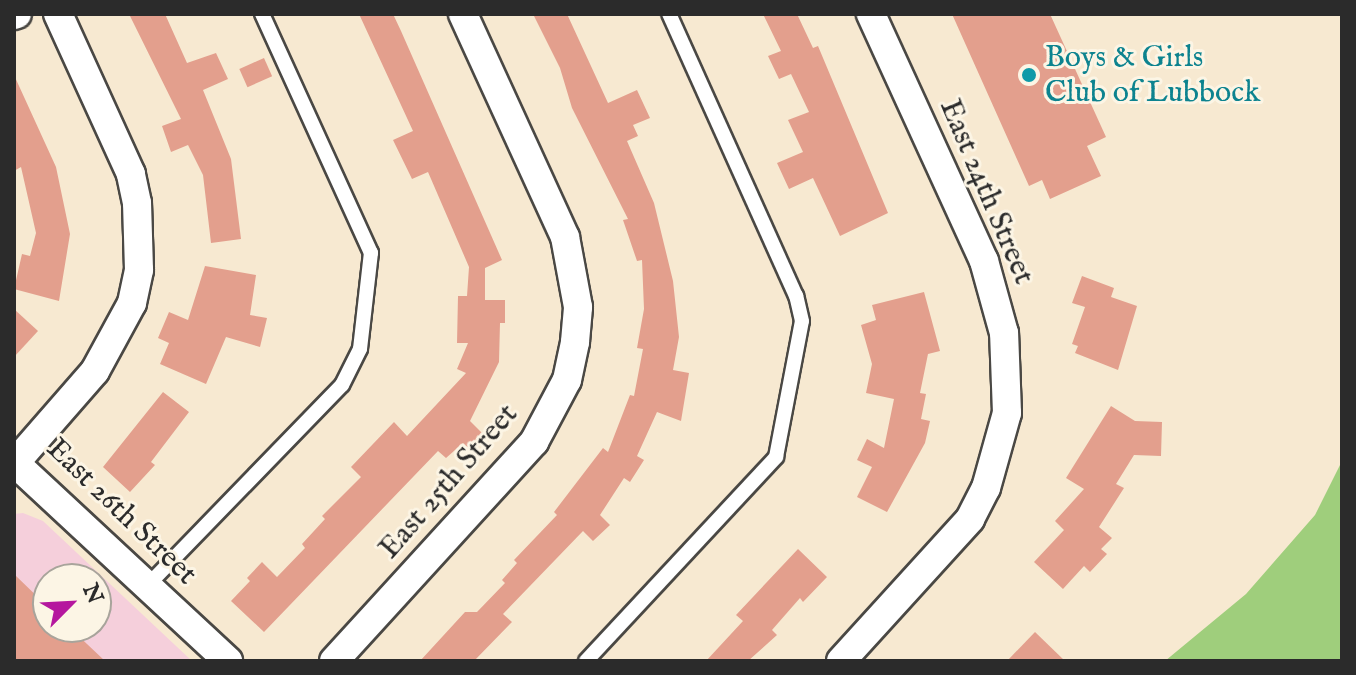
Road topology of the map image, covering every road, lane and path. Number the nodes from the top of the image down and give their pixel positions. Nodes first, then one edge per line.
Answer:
1 (58, 14) edge
2 (262, 14) edge
3 (463, 14) edge
4 (669, 14) edge
5 (871, 14) edge
6 (15, 464) edge
7 (149, 584) junction
8 (228, 661) edge
9 (334, 661) edge
10 (586, 661) edge
11 (841, 661) edge

1 - 6 street, East 26th Street
2 - 7 lane
3 - 9 street, East 25th Street
4 - 10 lane
5 - 11 street, East 24th Street
6 - 7 street, East 26th Street
7 - 8 street, East 26th Street

